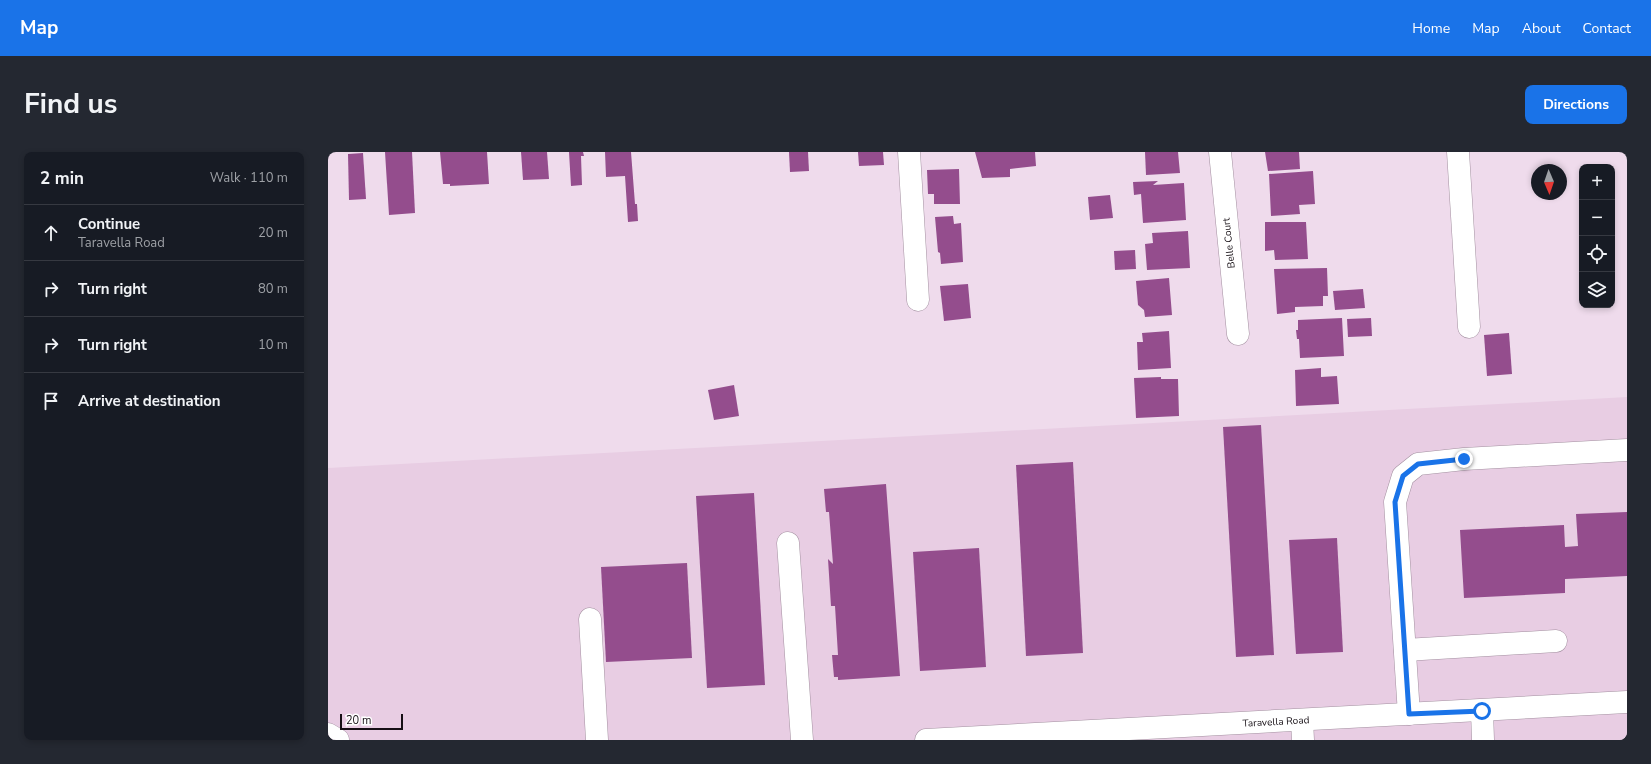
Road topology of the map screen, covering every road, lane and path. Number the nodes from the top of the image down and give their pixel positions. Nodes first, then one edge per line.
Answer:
1 (909, 152) edge
2 (1220, 152) edge
3 (1458, 152) edge
4 (918, 300) dead end
5 (1469, 327) dead end
6 (1238, 334) dead end
7 (1627, 450) edge
8 (788, 543) dead end
9 (590, 619) dead end
10 (1556, 641) dead end
11 (1405, 650) junction
12 (1627, 702) edge
13 (1482, 711) junction
14 (1409, 714) junction
15 (1302, 730) edge
16 (1206, 733) edge
17 (328, 734) edge
18 (338, 740) edge
19 (597, 740) edge
20 (802, 740) edge
21 (926, 740) edge
22 (1484, 740) edge

1 - 4 street
2 - 6 street, Belle Court
3 - 5 street
7 - 11 street
8 - 20 street
9 - 19 street
10 - 11 street
11 - 14 street
12 - 13 street, Taravella Road
13 - 14 street, Taravella Road
13 - 22 street
14 - 15 street, Taravella Road
15 - 16 street, Taravella Road
16 - 21 street, Taravella Road
17 - 18 street

